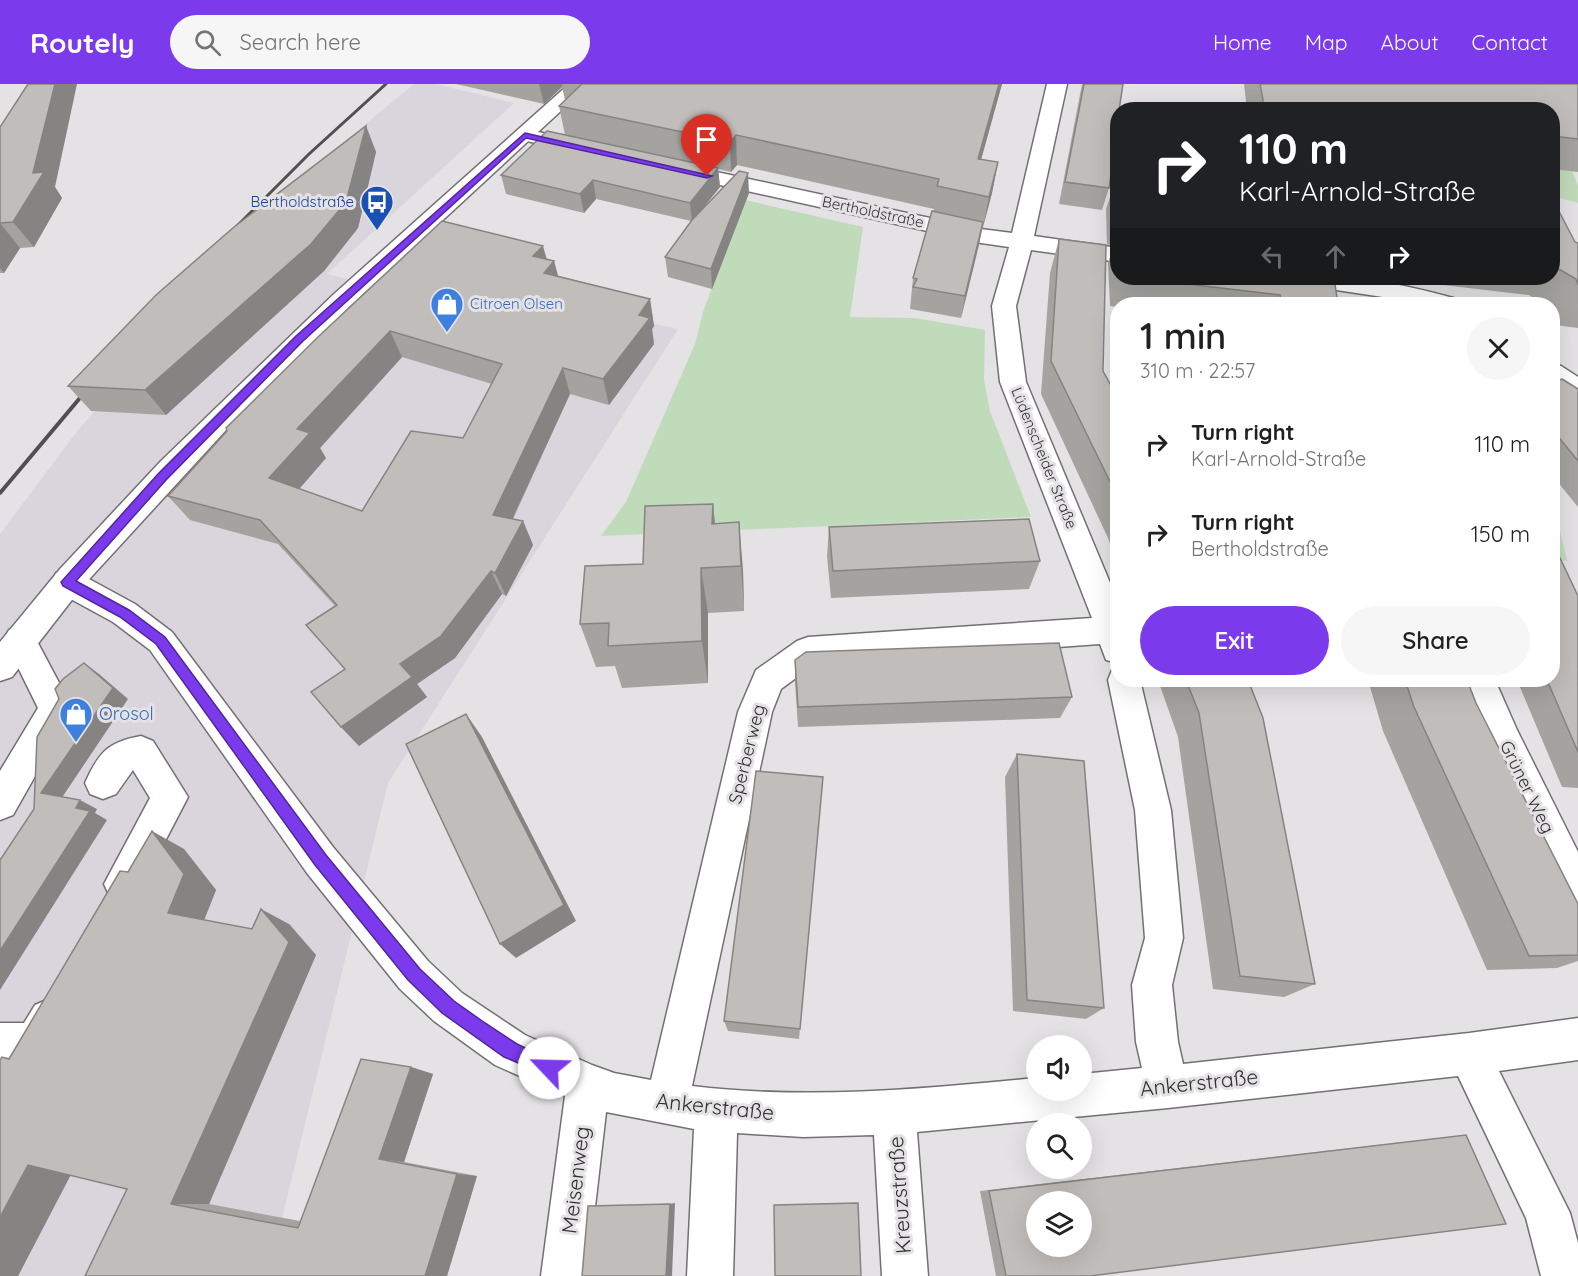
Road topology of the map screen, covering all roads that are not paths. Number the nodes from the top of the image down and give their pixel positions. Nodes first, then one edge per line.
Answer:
1 (580, 84) edge
2 (1057, 84) edge
3 (525, 135) junction
4 (607, 153) edge
5 (653, 164) edge
6 (1021, 243) junction
7 (1110, 254) edge
8 (1337, 285) edge
9 (1352, 288) edge
10 (1420, 297) edge
11 (1560, 378) edge
12 (1578, 390) edge
13 (67, 582) junction
14 (1110, 628) edge
15 (20, 639) junction
16 (1110, 641) edge
17 (0, 667) edge
18 (1126, 687) edge
19 (1482, 687) edge
20 (103, 783) dead end
21 (0, 803) edge
22 (1578, 892) edge
23 (108, 910) edge
24 (63, 992) edge
25 (1578, 1039) edge
26 (0, 1044) edge
27 (1469, 1054) junction
28 (588, 1085) junction
29 (1168, 1087) junction
30 (667, 1104) junction
31 (716, 1110) junction
32 (894, 1113) junction
33 (564, 1276) edge
34 (710, 1276) edge
35 (905, 1276) edge
36 (1564, 1276) edge

1 - 3 street
2 - 6 street, Lüdenscheider Straße
3 - 4 street
3 - 13 street
5 - 6 street, Bertholdstraße
6 - 7 street, Bertholdstraße
6 - 14 street, Lüdenscheider Straße
8 - 9 street
9 - 10 street
11 - 12 street
13 - 15 street
13 - 28 street, Ankerstraße
15 - 17 street
15 - 21 street
16 - 30 street, Sperberweg
18 - 29 street
19 - 22 street, Grüner Weg
20 - 23 street
24 - 26 street
25 - 27 street, Ankerstraße
27 - 29 street, Ankerstraße
27 - 36 street
28 - 30 street, Ankerstraße
28 - 33 street, Meisenweg
29 - 32 street, Ankerstraße
30 - 31 street, Ankerstraße
31 - 32 street, Ankerstraße
31 - 34 street
32 - 35 street, Kreuzstraße

